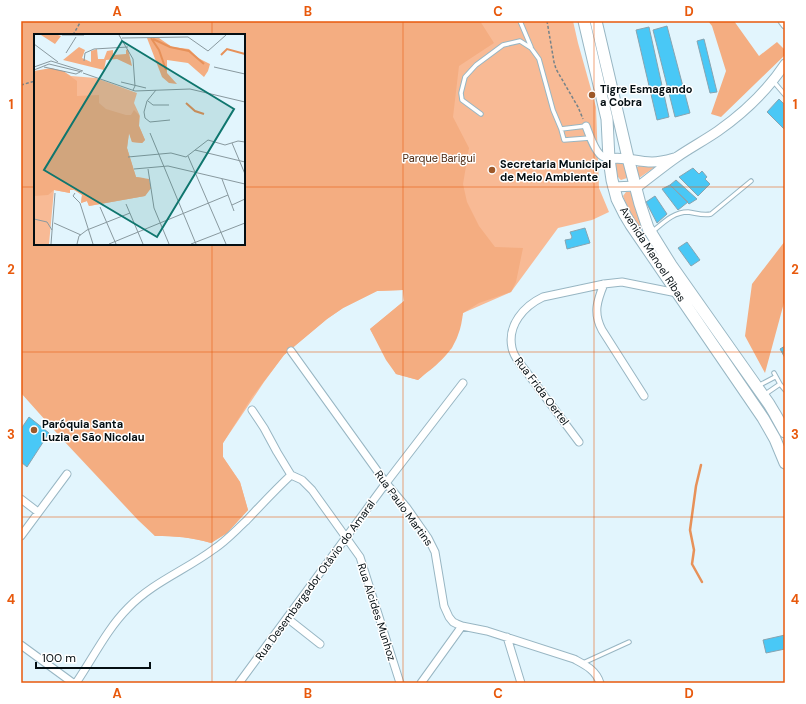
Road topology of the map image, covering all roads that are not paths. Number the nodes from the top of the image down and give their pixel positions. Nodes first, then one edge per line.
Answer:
1 (520, 21) edge
2 (584, 21) edge
3 (596, 21) edge
4 (782, 21) edge
5 (785, 25) edge
6 (531, 48) junction
7 (785, 64) edge
8 (773, 81) junction
9 (785, 95) edge
10 (481, 114) dead end
11 (586, 126) joint
12 (561, 129) junction
13 (591, 137) junction
14 (677, 157) junction
15 (628, 158) junction
16 (609, 159) junction
17 (750, 181) dead end
18 (636, 186) junction
19 (613, 187) junction
20 (651, 233) junction
21 (651, 253) junction
22 (671, 265) junction
23 (604, 284) junction
24 (678, 293) junction
25 (697, 302) junction
26 (291, 351) dead end
27 (463, 383) dead end
28 (780, 384) junction
29 (785, 390) edge
30 (760, 391) junction
31 (644, 396) dead end
32 (252, 410) dead end
33 (785, 432) edge
34 (579, 442) dead end
35 (785, 463) edge
36 (67, 474) dead end
37 (291, 475) junction
38 (386, 483) junction
39 (21, 499) edge
40 (38, 512) junction
41 (21, 536) edge
42 (346, 537) junction
43 (287, 618) junction
44 (462, 626) junction
45 (506, 637) junction
46 (629, 642) dead end
47 (21, 644) edge
48 (320, 644) dead end
49 (582, 664) junction
50 (72, 683) edge
51 (76, 683) edge
52 (239, 683) edge
53 (400, 683) edge
54 (421, 683) edge
55 (522, 683) edge
56 (600, 683) edge

1 - 6 lane
2 - 16 main road, Avenida Manoel Ribas
3 - 15 main road, Avenida Manoel Ribas
4 - 5 street
6 - 10 lane
6 - 12 lane
7 - 8 street
8 - 9 lane
8 - 14 street
11 - 12 lane
11 - 13 street
12 - 13 lane
13 - 16 street
14 - 15 street
14 - 18 street
15 - 16 street
15 - 18 main road, Avenida Manoel Ribas
16 - 19 main road, Avenida Manoel Ribas
17 - 20 lane
18 - 19 street
18 - 20 main road, Avenida Manoel Ribas
19 - 21 main road, Avenida Manoel Ribas
20 - 22 main road, Avenida Manoel Ribas
21 - 22 main road
21 - 24 main road, Avenida Manoel Ribas
22 - 25 main road, Avenida Manoel Ribas
23 - 24 street, Rua Frida Oertel
23 - 31 street
23 - 34 street, Rua Frida Oertel
24 - 25 main road
24 - 35 main road, Avenida Manoel Ribas
25 - 30 main road, Avenida Manoel Ribas
26 - 38 street, Rua Paulo Martins
27 - 38 street, Rua Desembargador Otávio do Amaral
28 - 29 lane
28 - 30 lane
28 - 30 lane
30 - 33 main road, Avenida Manoel Ribas
32 - 37 street, Rua Alcides Munhoz
36 - 40 street
37 - 42 street, Rua Alcides Munhoz
37 - 51 street
38 - 42 street, Rua Desembargador Otávio do Amaral
38 - 44 street, Rua Paulo Martins
39 - 40 street
40 - 41 street
42 - 43 street, Rua Desembargador Otávio do Amaral
42 - 53 street, Rua Alcides Munhoz
43 - 48 street
43 - 52 street, Rua Desembargador Otávio do Amaral
44 - 45 street, Rua Paulo Martins
44 - 54 street
45 - 49 street, Rua Paulo Martins
45 - 55 street
46 - 49 lane
47 - 50 street
49 - 56 street, Rua Paulo Martins

